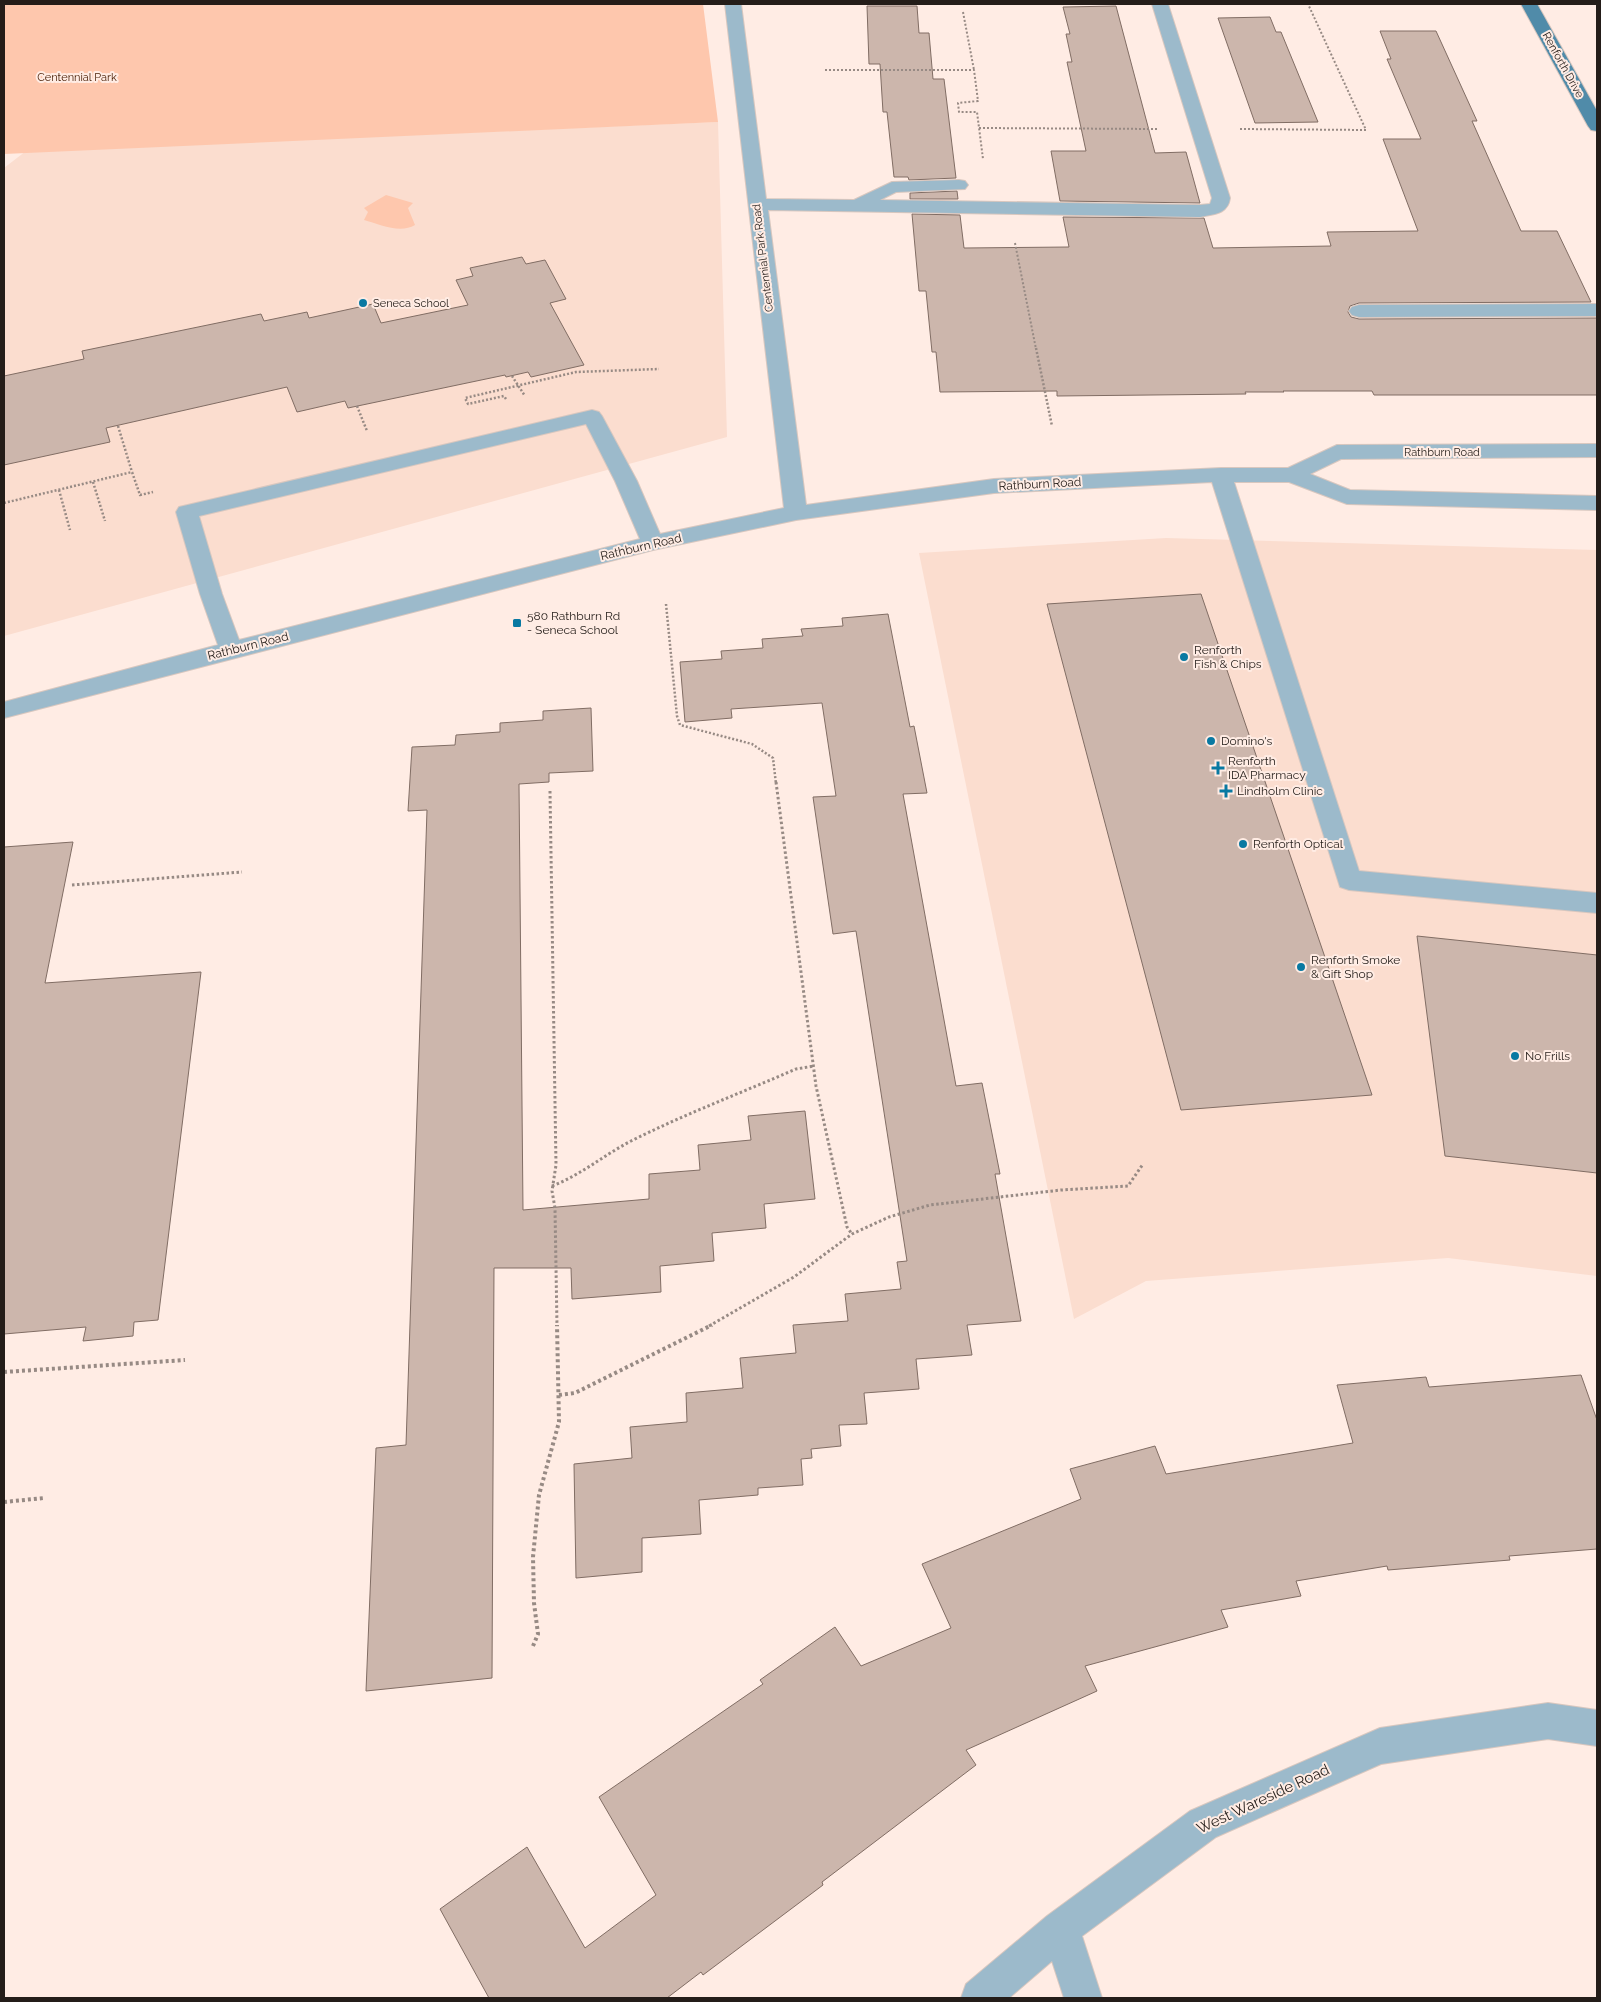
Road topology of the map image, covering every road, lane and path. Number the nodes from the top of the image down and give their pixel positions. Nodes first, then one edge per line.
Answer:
1 (733, 4) edge
2 (1160, 4) edge
3 (1308, 4) edge
4 (1529, 4) edge
5 (964, 12) dead end
6 (825, 70) dead end
7 (974, 70) junction
8 (1597, 126) edge
9 (979, 128) junction
10 (1199, 130) junction
11 (959, 185) dead end
12 (757, 204) junction
13 (854, 206) junction
14 (990, 208) junction
15 (1008, 209) junction
16 (1597, 310) edge
17 (1359, 311) dead end
18 (659, 369) dead end
19 (512, 376) dead end
20 (518, 385) junction
21 (524, 394) dead end
22 (508, 402) dead end
23 (118, 426) dead end
24 (1052, 426) dead end
25 (1597, 450) edge
26 (132, 472) dead end
27 (1292, 475) junction
28 (1221, 476) junction
29 (93, 482) dead end
30 (59, 490) dead end
31 (1597, 503) edge
32 (796, 513) junction
33 (105, 521) dead end
34 (70, 530) dead end
35 (653, 543) junction
36 (666, 604) dead end
37 (231, 650) junction
38 (4, 710) edge
39 (550, 791) dead end
40 (242, 872) dead end
41 (72, 885) dead end
42 (1597, 903) edge
43 (814, 1066) junction
44 (1143, 1164) dead end
45 (552, 1186) junction
46 (852, 1234) junction
47 (185, 1360) dead end
48 (4, 1372) edge
49 (559, 1395) junction
50 (44, 1498) dead end
51 (4, 1502) edge
52 (533, 1646) dead end
53 (1597, 1728) edge
54 (1060, 1929) junction
55 (980, 1998) edge
56 (1083, 1998) edge

1 - 12 street, Centennial Park Road
2 - 10 street
3 - 10 path
4 - 8 main road, Renforth Drive
5 - 7 path
6 - 7 path
7 - 9 path
9 - 10 path
9 - 14 path
10 - 15 street
11 - 13 street
12 - 13 street
12 - 32 street, Centennial Park Road
13 - 14 street
14 - 15 street
15 - 24 path
16 - 17 street
18 - 20 path
19 - 20 path
20 - 21 path
20 - 22 path
23 - 26 path
25 - 27 street, Rathburn Road
27 - 28 street, Rathburn Road
27 - 31 street, Rathburn Road
28 - 32 street, Rathburn Road
28 - 42 street
29 - 33 path
30 - 34 path
32 - 35 street, Rathburn Road
35 - 37 street, Rathburn Road
35 - 37 street
36 - 43 path
37 - 38 street, Rathburn Road
39 - 45 path
40 - 41 path
43 - 45 path
43 - 46 path
44 - 46 path
45 - 49 path
46 - 49 path
47 - 48 path
49 - 52 path
50 - 51 path
53 - 54 street, West Wareside Road
54 - 55 street, West Wareside Road
54 - 56 street

